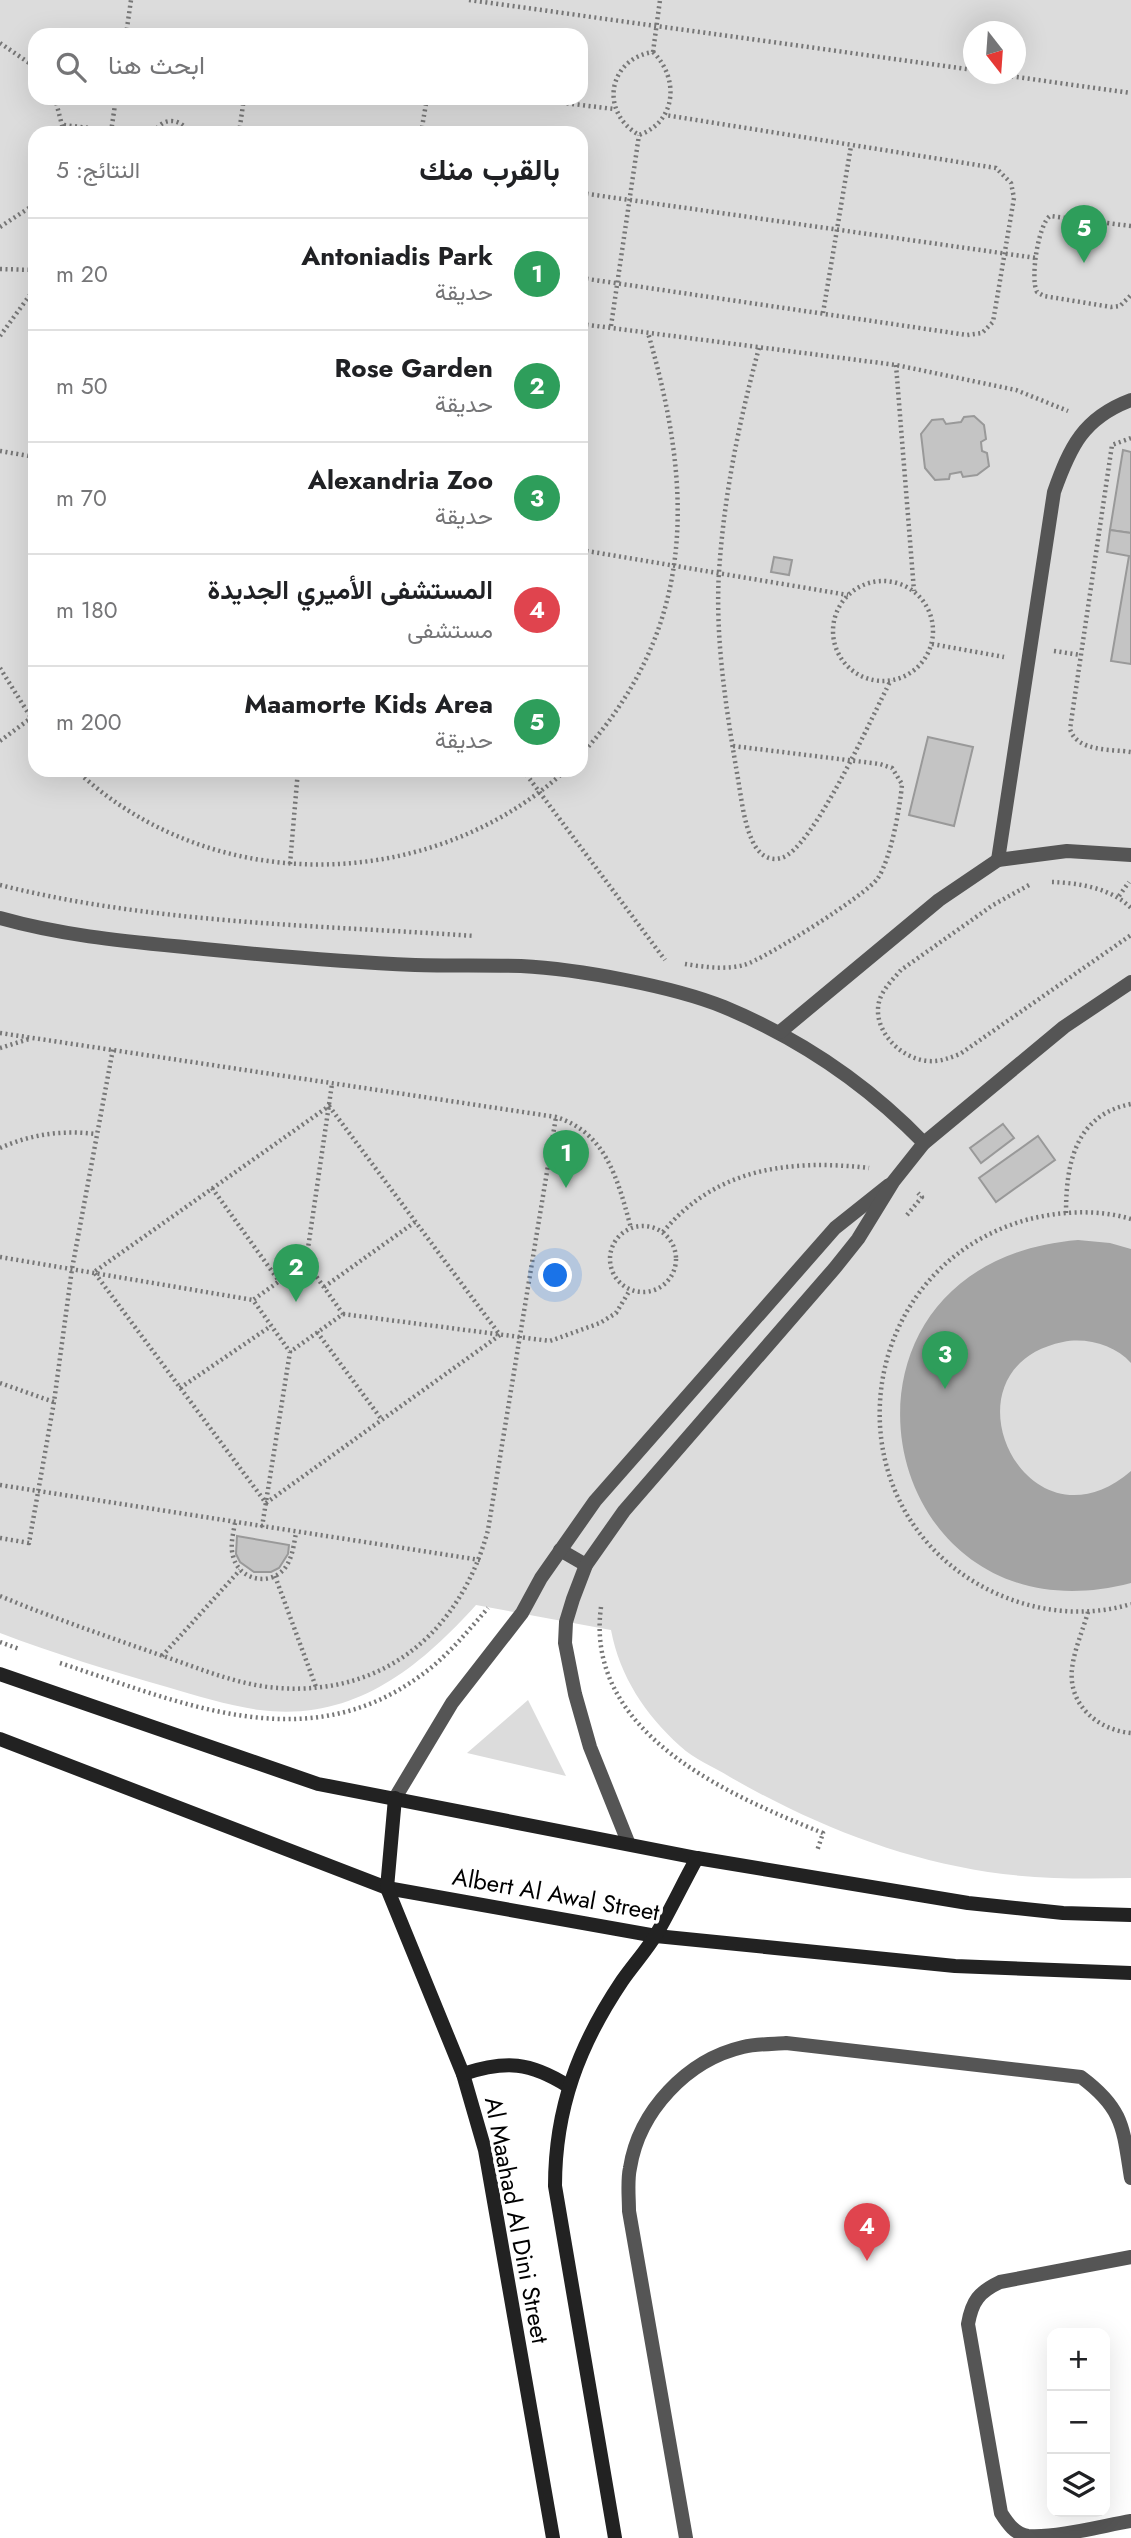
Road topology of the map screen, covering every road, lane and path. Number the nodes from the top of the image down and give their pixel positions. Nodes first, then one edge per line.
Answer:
1 (131, 0) edge
2 (469, 0) edge
3 (660, 0) edge
4 (658, 26) junction
5 (127, 28) edge
6 (0, 43) edge
7 (653, 52) junction
8 (28, 62) edge
9 (963, 68) edge
10 (1026, 78) edge
11 (1131, 93) edge
12 (57, 105) edge
13 (115, 105) edge
14 (243, 105) edge
15 (426, 105) edge
16 (581, 105) edge
17 (614, 109) junction
18 (665, 115) junction
19 (64, 125) joint
20 (71, 126) edge
21 (112, 126) edge
22 (160, 126) edge
23 (185, 126) edge
24 (240, 126) edge
25 (422, 126) edge
26 (639, 135) junction
27 (851, 146) junction
28 (588, 194) edge
29 (630, 199) junction
30 (28, 209) edge
31 (1131, 226) edge
32 (0, 227) edge
33 (835, 228) junction
34 (1005, 253) junction
35 (1036, 258) junction
36 (0, 269) edge
37 (28, 270) edge
38 (588, 279) edge
39 (617, 283) junction
40 (1131, 295) edge
41 (28, 297) edge
42 (823, 313) junction
43 (588, 324) edge
44 (611, 326) junction
45 (648, 333) junction
46 (0, 335) edge
47 (759, 348) junction
48 (896, 365) junction
49 (1131, 400) edge
50 (1089, 424) junction
51 (1131, 438) edge
52 (0, 452) edge
53 (28, 456) edge
54 (588, 552) edge
55 (676, 566) junction
56 (719, 573) junction
57 (915, 591) junction
58 (848, 595) junction
59 (932, 644) junction
60 (1028, 662) junction
61 (0, 668) edge
62 (891, 680) junction
63 (28, 710) edge
64 (28, 721) edge
65 (0, 741) edge
66 (588, 746) edge
67 (733, 746) junction
68 (1131, 752) edge
69 (850, 760) junction
70 (85, 777) edge
71 (297, 777) edge
72 (528, 777) edge
73 (558, 777) edge
74 (540, 792) junction
75 (1131, 855) edge
76 (998, 860) junction
77 (290, 864) junction
78 (1131, 879) edge
79 (1037, 882) dead end
80 (1049, 882) dead end
81 (0, 885) edge
82 (1119, 896) junction
83 (1131, 908) edge
84 (0, 918) edge
85 (1131, 935) edge
86 (478, 936) dead end
87 (652, 958) dead end
88 (665, 960) junction
89 (1131, 982) edge
90 (780, 1032) junction
91 (0, 1033) edge
92 (33, 1037) junction
93 (0, 1048) edge
94 (113, 1049) junction
95 (332, 1084) junction
96 (1131, 1104) edge
97 (329, 1107) junction
98 (556, 1117) junction
99 (96, 1134) junction
100 (924, 1143) junction
101 (0, 1148) edge
102 (893, 1182) junction
103 (212, 1188) junction
104 (1066, 1213) junction
105 (1131, 1219) edge
106 (415, 1222) junction
107 (631, 1228) junction
108 (0, 1257) edge
109 (306, 1262) junction
110 (72, 1269) junction
111 (94, 1272) junction
112 (279, 1281) junction
113 (324, 1287) junction
114 (630, 1290) junction
115 (253, 1300) junction
116 (343, 1314) junction
117 (271, 1326) junction
118 (317, 1332) junction
119 (500, 1335) junction
120 (521, 1339) junction
121 (290, 1352) junction
122 (0, 1383) edge
123 (180, 1388) junction
124 (54, 1402) junction
125 (382, 1420) junction
126 (0, 1485) edge
127 (39, 1492) junction
128 (266, 1503) junction
129 (235, 1523) junction
130 (262, 1527) junction
131 (296, 1533) junction
132 (0, 1538) edge
133 (560, 1550) junction
134 (480, 1560) junction
135 (586, 1565) junction
136 (240, 1570) junction
137 (275, 1576) junction
138 (0, 1596) edge
139 (1131, 1604) edge
140 (489, 1608) dead end
141 (1088, 1612) junction
142 (598, 1628) dead end
143 (0, 1642) edge
144 (30, 1653) dead end
145 (162, 1656) junction
146 (52, 1661) dead end
147 (0, 1674) edge
148 (316, 1687) junction
149 (1131, 1733) edge
150 (0, 1739) edge
151 (395, 1798) junction
152 (628, 1842) junction
153 (697, 1858) junction
154 (810, 1877) junction
155 (387, 1888) junction
156 (1131, 1915) edge
157 (656, 1936) junction
158 (1131, 1973) edge
159 (463, 2074) junction
160 (568, 2086) junction
161 (1131, 2178) edge
162 (1131, 2257) edge
163 (1131, 2521) edge
164 (553, 2538) edge
165 (615, 2538) edge
166 (686, 2538) edge

1 - 5 path
2 - 4 path
3 - 4 path
4 - 7 path
4 - 9 path
6 - 8 path
7 - 17 path
7 - 18 path
10 - 11 path
12 - 19 path
13 - 21 path
14 - 24 path
15 - 25 path
16 - 17 path
17 - 26 path
18 - 26 path
18 - 27 path
19 - 20 path
22 - 23 path
26 - 29 path
27 - 33 path
27 - 34 path
28 - 29 path
29 - 33 path
29 - 39 path
30 - 32 path
31 - 35 path
33 - 34 path
33 - 42 path
34 - 35 path
34 - 42 path
35 - 40 path
36 - 37 path
38 - 39 path
39 - 42 path
39 - 44 path
41 - 46 path
43 - 44 path
44 - 45 path
45 - 47 path
45 - 55 path
47 - 48 path
47 - 56 path
48 - 50 path
48 - 57 path
49 - 50 lane
50 - 60 lane
51 - 68 path
52 - 53 path
54 - 55 path
55 - 56 path
55 - 66 path
56 - 58 path
56 - 67 path
57 - 58 path
57 - 59 path
58 - 62 path
59 - 60 path
59 - 62 path
60 - 76 lane
61 - 63 path
62 - 69 path
64 - 65 path
67 - 69 path
67 - 69 path
69 - 88 path
70 - 77 path
71 - 77 path
72 - 74 path
73 - 74 path
74 - 77 path
74 - 88 path
75 - 76 lane
76 - 90 lane
78 - 82 path
79 - 85 path
80 - 82 path
81 - 86 path
82 - 83 path
84 - 90 lane
87 - 88 path
89 - 100 lane
90 - 100 lane
91 - 92 path
92 - 93 path
92 - 94 path
94 - 95 path
94 - 99 path
95 - 97 path
95 - 98 path
96 - 104 path
97 - 103 path
97 - 106 path
97 - 109 path
98 - 107 path
98 - 120 path
99 - 101 path
99 - 110 path
100 - 102 lane
102 - 133 lane
102 - 135 lane
103 - 111 path
103 - 112 path
104 - 105 path
104 - 141 path
106 - 113 path
106 - 119 path
107 - 114 path
107 - 114 path
108 - 110 path
109 - 112 path
109 - 113 path
110 - 111 path
110 - 124 path
111 - 115 path
111 - 123 path
112 - 115 path
113 - 116 path
114 - 120 path
115 - 117 path
116 - 118 path
116 - 119 path
117 - 121 path
117 - 123 path
118 - 121 path
118 - 125 path
119 - 120 path
119 - 125 path
120 - 134 path
121 - 128 path
122 - 124 path
123 - 128 path
124 - 127 path
125 - 128 path
126 - 127 path
127 - 129 path
127 - 132 path
128 - 130 path
129 - 130 path
129 - 136 path
130 - 131 path
131 - 134 path
131 - 137 path
133 - 135 lane
133 - 151 lane
134 - 148 path
135 - 152 lane
136 - 137 path
136 - 145 path
137 - 148 path
138 - 145 path
139 - 141 path
140 - 146 path
141 - 149 path
142 - 154 path
143 - 144 path
145 - 148 path
147 - 151 main road
150 - 155 main road, Albert Al Awal Street
151 - 152 main road
151 - 155 main road, Al Maahad Al Dini Street
152 - 153 main road
153 - 154 main road
153 - 157 main road, Al Maahad Al Dini Street
154 - 156 main road
155 - 157 main road, Albert Al Awal Street
155 - 159 main road, Al Maahad Al Dini Street
157 - 158 main road, Albert Al Awal Street
157 - 160 main road, Al Maahad Al Dini Street
159 - 160 main road
159 - 164 main road, Al Maahad Al Dini Street
160 - 165 main road, Al Maahad Al Dini Street
161 - 166 lane
162 - 163 lane

